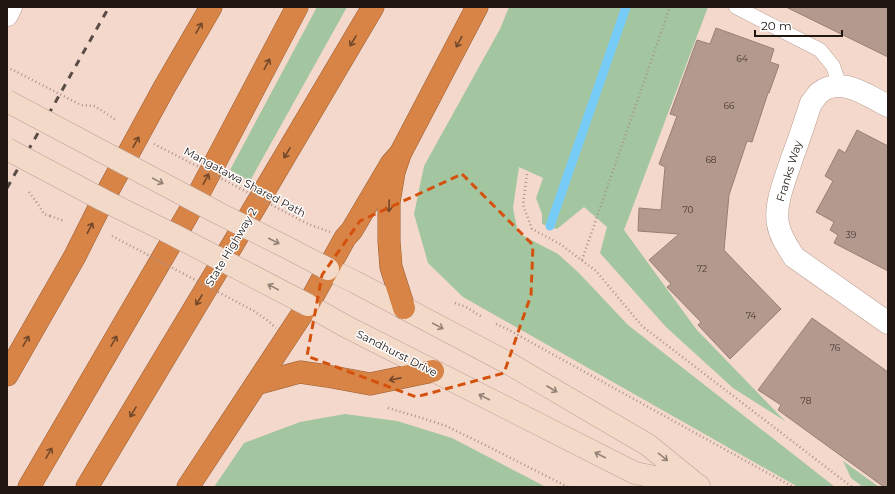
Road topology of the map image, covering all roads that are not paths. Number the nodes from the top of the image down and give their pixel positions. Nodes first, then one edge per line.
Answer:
1 (11, 7) edge
2 (211, 7) edge
3 (297, 7) edge
4 (373, 7) edge
5 (477, 7) edge
6 (736, 7) edge
7 (7, 14) edge
8 (840, 86) junction
9 (7, 101) edge
10 (888, 106) edge
11 (7, 149) edge
12 (400, 154) junction
13 (124, 163) junction
14 (103, 200) junction
15 (328, 270) junction
16 (308, 305) junction
17 (404, 308) junction
18 (888, 323) edge
19 (433, 371) junction
20 (7, 375) edge
21 (256, 384) junction
22 (29, 487) edge
23 (88, 487) edge
24 (188, 487) edge
25 (700, 487) edge

1 - 7 street
13 -> 2 highway
22 -> 3 highway
4 -> 23 highway, State Highway 2
5 -> 12 highway
6 - 8 lane
8 - 10 street
8 - 18 street, Franks Way
9 - 13 main road, Sandhurst Drive, bridge
11 - 14 main road, Sandhurst Drive, bridge
12 - 15 highway
12 -> 17 highway
13 - 14 highway
13 -> 15 main road, Sandhurst Drive, bridge
16 -> 14 main road, Sandhurst Drive, bridge
20 -> 14 highway
15 - 16 highway
15 - 17 main road, Sandhurst Drive
16 - 19 main road, Sandhurst Drive
16 - 21 highway
17 -> 25 main road, Sandhurst Drive
19 -> 21 highway
25 -> 19 main road, Sandhurst Drive
21 - 24 highway

